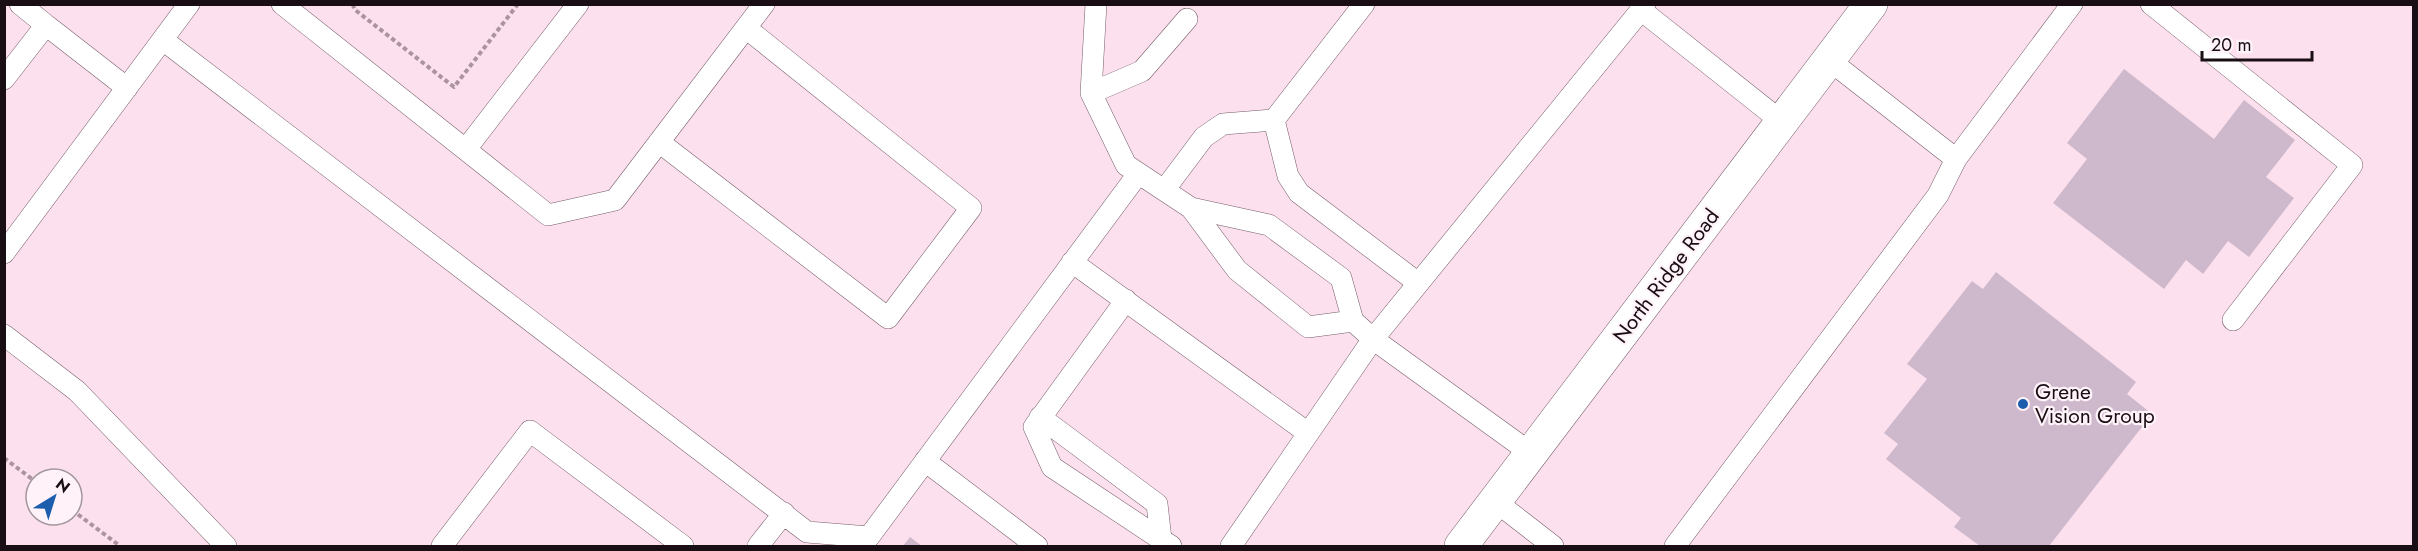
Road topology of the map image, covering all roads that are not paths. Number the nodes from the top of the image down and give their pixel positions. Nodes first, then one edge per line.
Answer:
1 (20, 4) edge
2 (189, 4) edge
3 (578, 4) edge
4 (764, 4) edge
5 (1096, 4) edge
6 (1364, 4) edge
7 (1871, 4) edge
8 (2072, 4) edge
9 (2151, 4) edge
10 (1643, 7) edge
11 (295, 9) edge
12 (1187, 19) dead end
13 (46, 25) junction
14 (746, 28) junction
15 (163, 40) junction
16 (1829, 60) junction
17 (4, 79) edge
18 (127, 88) junction
19 (1091, 93) junction
20 (1274, 120) junction
21 (1782, 122) junction
22 (659, 142) junction
23 (465, 149) junction
24 (1956, 159) junction
25 (1138, 174) junction
26 (1165, 189) junction
27 (1191, 208) junction
28 (4, 253) edge
29 (1072, 262) junction
30 (1418, 284) junction
31 (1126, 300) junction
32 (2233, 320) dead end
33 (1353, 321) junction
34 (4, 335) edge
35 (1373, 339) junction
36 (1040, 417) junction
37 (1308, 433) junction
38 (1532, 454) junction
39 (925, 461) junction
40 (1496, 501) junction
41 (784, 513) junction
42 (1166, 543) edge
43 (226, 546) edge
44 (442, 546) edge
45 (683, 546) edge
46 (758, 546) edge
47 (1037, 546) edge
48 (1231, 546) edge
49 (1461, 546) edge
50 (1553, 546) edge
51 (1675, 546) edge

1 - 13 lane
2 - 15 lane
3 - 23 lane
4 - 14 lane
5 - 19 lane
6 - 20 lane
7 - 16 main road, North Ridge Road
8 - 24 lane
9 - 32 lane
10 - 21 lane
10 - 30 lane
11 - 23 lane
12 - 19 lane
13 - 17 lane
13 - 18 lane
14 - 22 lane
14 - 22 lane
15 - 18 lane
15 - 41 lane
16 - 21 main road, North Ridge Road
16 - 24 lane
18 - 28 lane
19 - 25 lane
20 - 26 lane
20 - 30 lane
21 - 38 main road, North Ridge Road
22 - 23 lane
24 - 51 lane
25 - 26 lane
25 - 29 lane
26 - 27 lane
27 - 33 lane
27 - 33 lane
29 - 31 lane
29 - 39 lane
30 - 35 lane
31 - 36 lane
31 - 37 lane
33 - 35 lane
34 - 43 lane
35 - 37 lane
35 - 38 lane
36 - 42 lane
36 - 42 lane
37 - 48 lane
38 - 40 main road, North Ridge Road
39 - 41 lane
39 - 47 lane
40 - 49 main road, North Ridge Road
40 - 50 lane
41 - 46 lane
44 - 45 lane

